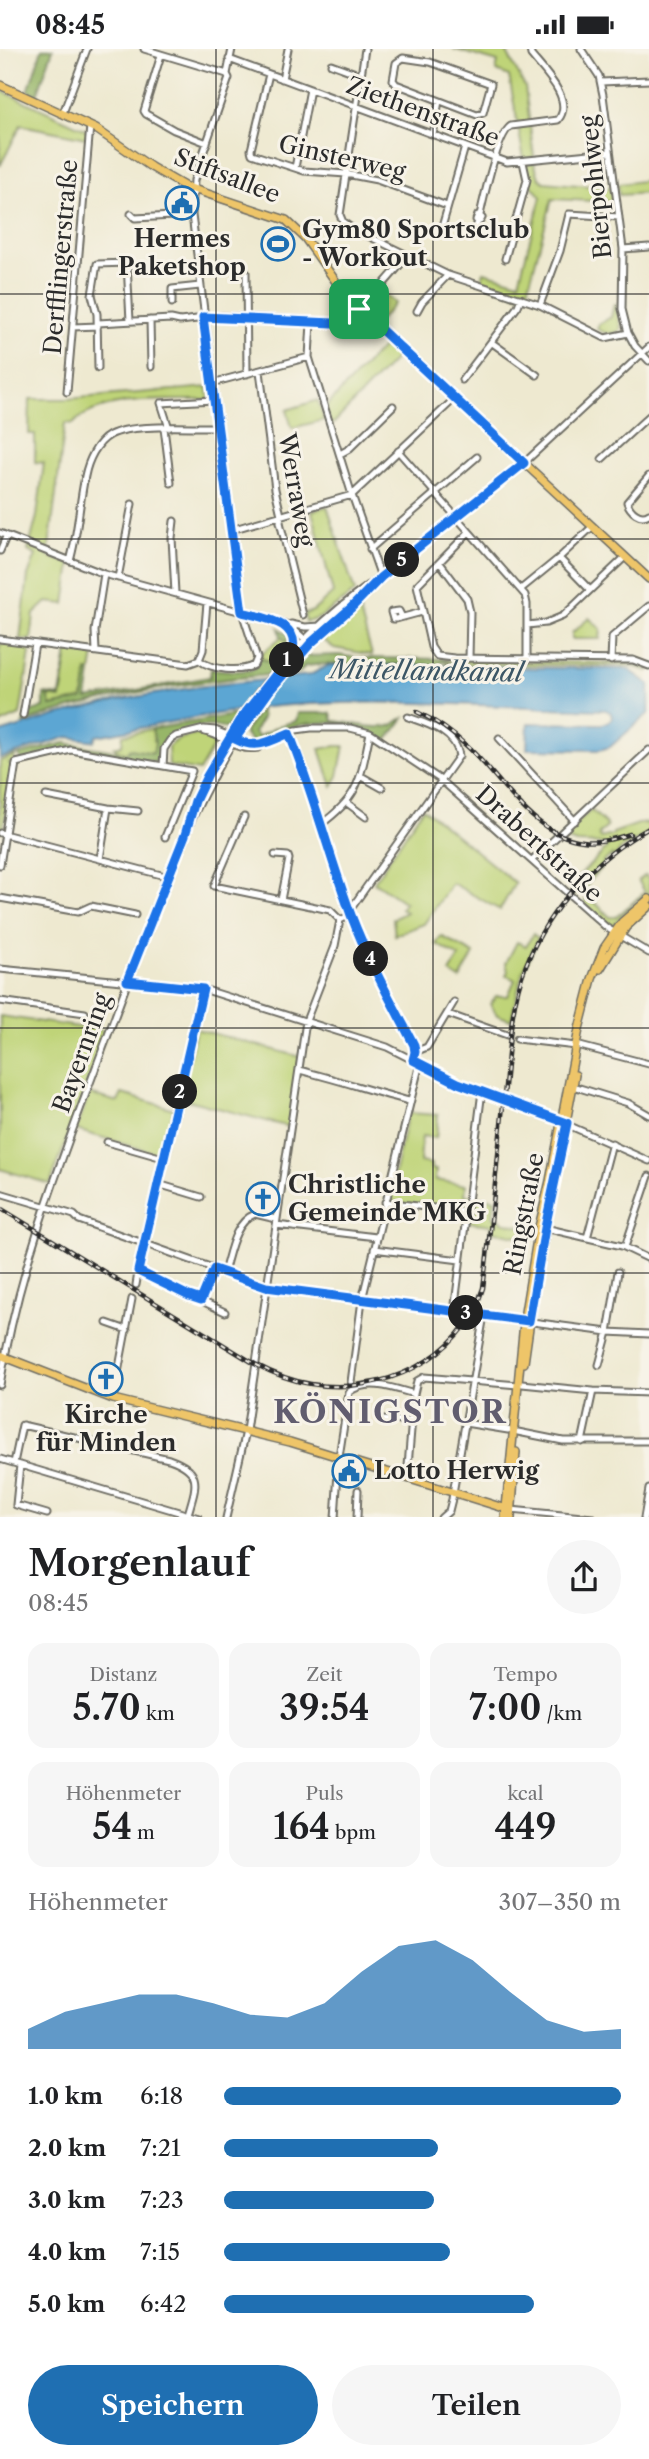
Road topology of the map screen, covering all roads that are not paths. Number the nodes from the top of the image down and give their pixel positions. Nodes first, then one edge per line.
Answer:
1 (87, 49) edge
2 (144, 49) edge
3 (232, 49) edge
4 (288, 49) edge
5 (365, 49) edge
6 (530, 49) edge
7 (581, 49) edge
8 (161, 55) junction
9 (229, 59) junction
10 (331, 64) dead end
11 (227, 74) junction
12 (269, 74) junction
13 (361, 75) junction
14 (282, 79) junction
15 (649, 80) edge
16 (601, 82) junction
17 (0, 85) edge
18 (310, 89) junction
19 (439, 101) junction
20 (356, 107) junction
21 (63, 113) junction
22 (90, 126) junction
23 (433, 135) junction
24 (207, 143) junction
25 (465, 147) junction
26 (610, 152) junction
27 (496, 158) junction
28 (523, 162) junction
29 (295, 168) junction
30 (346, 174) junction
31 (193, 189) junction
32 (447, 206) junction
33 (131, 214) dead end
34 (192, 215) junction
35 (619, 218) junction
36 (442, 227) dead end
37 (474, 235) dead end
38 (649, 247) edge
39 (623, 249) junction
40 (409, 255) junction
41 (505, 259) dead end
42 (246, 272) dead end
43 (448, 275) junction
44 (200, 286) junction
45 (522, 298) junction
46 (172, 303) dead end
47 (540, 305) junction
48 (359, 309) junction
49 (417, 311) dead end
50 (203, 317) junction
51 (245, 317) junction
52 (149, 320) junction
53 (130, 321) junction
54 (311, 322) junction
55 (98, 324) junction
56 (73, 327) junction
57 (628, 334) junction
58 (492, 342) junction
59 (649, 347) edge
60 (641, 353) junction
61 (309, 357) junction
62 (649, 361) edge
63 (151, 367) dead end
64 (98, 368) dead end
65 (260, 371) junction
66 (247, 374) junction
67 (537, 375) dead end
68 (462, 380) dead end
69 (212, 383) junction
70 (67, 392) dead end
71 (214, 400) junction
72 (450, 403) dead end
73 (393, 406) dead end
74 (649, 416) edge
75 (218, 427) junction
76 (167, 428) junction
77 (398, 451) junction
78 (340, 454) junction
79 (477, 457) dead end
80 (602, 459) dead end
81 (524, 463) junction
82 (649, 476) edge
83 (171, 483) dead end
84 (436, 493) junction
85 (352, 495) junction
86 (132, 503) dead end
87 (649, 514) edge
88 (281, 515) junction
89 (456, 517) junction
90 (174, 521) dead end
91 (592, 527) junction
92 (231, 530) junction
93 (469, 532) junction
94 (3, 535) edge
95 (370, 549) junction
96 (0, 551) edge
97 (625, 557) junction
98 (559, 558) junction
99 (70, 561) junction
100 (440, 563) junction
101 (104, 574) junction
102 (381, 577) junction
103 (118, 578) junction
104 (649, 579) edge
105 (521, 589) junction
106 (590, 590) junction
107 (175, 593) junction
108 (207, 603) junction
109 (649, 606) edge
110 (242, 612) junction
111 (422, 613) junction
112 (303, 615) dead end
113 (402, 617) dead end
114 (277, 621) junction
115 (527, 625) junction
116 (321, 626) junction
117 (299, 627) junction
118 (0, 639) edge
119 (308, 640) junction
120 (35, 643) junction
121 (96, 651) junction
122 (292, 654) junction
123 (469, 658) junction
124 (200, 660) junction
125 (527, 660) junction
126 (611, 661) junction
127 (649, 666) edge
128 (23, 716) dead end
129 (408, 717) dead end
130 (289, 733) junction
131 (370, 733) junction
132 (499, 738) dead end
133 (231, 740) junction
134 (649, 751) edge
135 (163, 766) junction
136 (361, 776) junction
137 (441, 779) junction
138 (382, 787) dead end
139 (46, 796) dead end
140 (346, 803) junction
141 (108, 808) junction
142 (138, 811) dead end
143 (244, 817) dead end
144 (366, 817) dead end
145 (575, 821) junction
146 (320, 825) junction
147 (2, 834) edge
148 (165, 837) dead end
149 (275, 855) dead end
150 (100, 859) junction
151 (532, 860) junction
152 (0, 865) edge
153 (169, 877) junction
154 (0, 898) edge
155 (649, 899) edge
156 (281, 900) junction
157 (649, 906) edge
158 (351, 912) junction
159 (135, 915) dead end
160 (340, 920) junction
161 (616, 935) junction
162 (649, 953) edge
163 (0, 969) edge
164 (127, 981) junction
165 (203, 989) junction
166 (0, 1001) edge
167 (454, 1002) dead end
168 (85, 1013) dead end
169 (447, 1014) junction
170 (306, 1021) junction
171 (507, 1035) dead end
172 (517, 1039) dead end
173 (578, 1046) junction
174 (415, 1052) junction
175 (413, 1060) junction
176 (420, 1063) junction
177 (649, 1064) edge
178 (299, 1070) junction
179 (573, 1086) junction
180 (482, 1091) junction
181 (409, 1101) junction
182 (649, 1115) edge
183 (564, 1122) junction
184 (107, 1142) dead end
185 (612, 1143) junction
186 (163, 1158) junction
187 (649, 1161) edge
188 (649, 1176) edge
189 (158, 1184) junction
190 (0, 1193) edge
191 (201, 1197) dead end
192 (385, 1202) junction
193 (45, 1206) junction
194 (466, 1212) junction
195 (276, 1222) junction
196 (545, 1228) junction
197 (376, 1237) junction
198 (587, 1238) junction
199 (143, 1243) junction
200 (625, 1247) junction
201 (374, 1249) junction
202 (649, 1259) edge
203 (460, 1260) junction
204 (214, 1269) junction
205 (138, 1271) junction
206 (224, 1272) junction
207 (618, 1272) dead end
208 (136, 1285) dead end
209 (266, 1287) junction
210 (132, 1299) dead end
211 (201, 1300) junction
212 (362, 1300) junction
213 (454, 1311) junction
214 (225, 1312) dead end
215 (484, 1315) junction
216 (526, 1320) junction
217 (107, 1323) dead end
218 (127, 1330) junction
219 (608, 1332) junction
220 (649, 1334) edge
221 (2, 1356) edge
222 (598, 1365) dead end
223 (473, 1381) junction
224 (351, 1382) dead end
225 (0, 1385) edge
226 (520, 1385) junction
227 (593, 1391) junction
228 (649, 1393) edge
229 (414, 1394) junction
230 (113, 1399) junction
231 (382, 1420) dead end
232 (411, 1421) junction
233 (464, 1423) junction
234 (508, 1430) dead end
235 (246, 1431) junction
236 (518, 1432) junction
237 (649, 1441) edge
238 (582, 1442) junction
239 (339, 1457) junction
240 (0, 1459) edge
241 (17, 1464) junction
242 (407, 1478) junction
243 (649, 1489) edge
244 (358, 1490) dead end
245 (453, 1493) junction
246 (47, 1514) dead end
247 (188, 1514) junction
248 (449, 1514) edge
249 (508, 1514) edge
250 (199, 1517) edge
251 (226, 1517) edge
252 (335, 1517) edge
253 (357, 1517) edge
254 (441, 1517) edge
255 (578, 1517) edge
256 (593, 1517) edge
257 (644, 1517) edge

1 - 21 street
2 - 8 street
3 - 9 street
4 - 14 street
5 - 13 street
6 - 27 street
7 - 16 street, Bierpohlweg
8 - 11 street
8 - 24 street
9 - 11 street
9 - 12 street, Ziethenstraße
10 - 13 street
11 - 24 street
12 - 14 street, Ziethenstraße
12 - 29 street, Ginsterweg
13 - 20 street
14 - 18 street, Ziethenstraße
15 - 16 street
16 - 26 street, Bierpohlweg
17 - 21 main road, Stiftsallee
18 - 20 street, Ziethenstraße
18 - 29 street
19 - 19 street
19 - 23 street
20 - 23 street, Ziethenstraße
20 - 30 street
21 - 22 main road, Stiftsallee
22 - 31 main road, Stiftsallee
22 - 56 street, Derfflingerstraße
23 - 25 street, Ziethenstraße
24 - 31 street
25 - 27 street, Ziethenstraße
25 - 32 street
26 - 28 street, Ziethenstraße
26 - 35 street, Bierpohlweg
27 - 28 street, Ziethenstraße
27 - 37 street
28 - 41 street
29 - 30 street, Ginsterweg
30 - 32 street, Ginsterweg
30 - 40 street
31 - 34 street
31 - 48 main road, Stiftsallee
32 - 36 street
33 - 34 street
34 - 44 street
35 - 39 street, Bierpohlweg
35 - 47 street
38 - 39 street
39 - 57 street, Bierpohlweg
40 - 43 street
40 - 48 street
42 - 51 street
43 - 45 street
43 - 49 street
44 - 46 street
44 - 50 street
45 - 47 street
45 - 58 street
47 - 57 street
48 - 54 street
48 - 81 main road, Stiftsallee
50 - 51 street
50 - 52 street
50 - 69 street
51 - 54 street
51 - 66 street
52 - 53 street
52 - 63 street
53 - 55 street
53 - 55 street
54 - 61 street
55 - 56 street
55 - 64 street
56 - 70 street, Derfflingerstraße
57 - 60 street, Bierpohlweg
58 - 67 street
58 - 68 street
59 - 60 street
60 - 62 street, Bierpohlweg
60 - 81 street
61 - 65 street
61 - 78 street
65 - 66 street
65 - 88 street, Werraweg
66 - 69 street
69 - 71 street
71 - 75 street
71 - 76 street
72 - 77 street
73 - 78 street
74 - 80 street
75 - 76 street
75 - 92 street
76 - 83 street
76 - 99 street
77 - 84 street
77 - 85 street
78 - 85 street
79 - 84 street
81 - 89 street
81 - 91 main road, Stiftsallee
82 - 87 street
84 - 89 street
84 - 95 street
85 - 88 street
85 - 95 street
86 - 103 street
88 - 92 street
88 - 112 street, Werraweg
89 - 93 street
89 - 102 street
90 - 107 street
91 - 97 main road, Stiftsallee
91 - 98 street
92 - 110 street
93 - 100 street
93 - 105 street
94 - 96 street
94 - 99 street
95 - 102 street
97 - 104 main road, Stiftsallee
97 - 106 street
98 - 105 street
98 - 106 street
99 - 101 street
100 - 111 street
100 - 123 street
101 - 103 street
101 - 121 street
102 - 116 street
102 - 119 street
103 - 107 street
105 - 115 street
106 - 115 street
107 - 108 street
108 - 110 street
108 - 124 street
109 - 126 street
110 - 114 street
110 - 124 street
111 - 113 street
111 - 123 street
114 - 117 street
114 - 119 street
114 - 122 street
115 - 125 street
116 - 117 street
116 - 119 street
117 - 119 street
118 - 120 street
119 - 122 street, Bayernring
119 - 133 street, Bayernring
120 - 121 street
120 - 128 street
121 - 124 street
122 - 133 street, Bayernring
123 - 125 street
125 - 126 street
126 - 127 street
129 - 137 street, Drabertstraße
130 - 131 street, Drabertstraße
130 - 133 street, Drabertstraße
130 - 146 street
131 - 136 street
131 - 137 street, Drabertstraße
132 - 145 street
133 - 135 street, Drabertstraße
133 - 153 street, Bayernring
134 - 145 street
135 - 147 street
135 - 148 street
136 - 138 street
136 - 140 street
137 - 151 street, Drabertstraße
137 - 158 street
139 - 141 street
140 - 144 street
140 - 146 street
141 - 142 street
141 - 150 street
143 - 156 street
145 - 151 street
146 - 158 street
147 - 150 street
147 - 152 street
149 - 156 street
150 - 153 street
151 - 161 street, Drabertstraße
153 - 164 street, Bayernring
154 - 159 street
155 - 161 main road, Ringstraße
156 - 160 street
157 - 161 main road, Ringstraße
158 - 160 street
158 - 174 street
160 - 170 street
161 - 162 street, Drabertstraße
161 - 173 main road, Ringstraße
163 - 164 street
164 - 165 street
164 - 193 street, Bayernring
165 - 170 street
165 - 186 street
166 - 168 street
167 - 169 street
169 - 171 street
169 - 174 street
170 - 175 street
170 - 178 street
172 - 173 street
173 - 177 street
173 - 179 main road, Ringstraße
173 - 183 main road, Ringstraße
174 - 175 street
175 - 176 street
176 - 180 street
176 - 181 street
178 - 181 street
178 - 195 street
179 - 182 street
179 - 183 main road, Ringstraße
180 - 183 street
180 - 194 street
181 - 192 street
183 - 185 street
183 - 196 main road, Ringstraße
183 - 216 main road, Ringstraße
184 - 186 street
185 - 187 street
185 - 198 street
186 - 189 street
188 - 200 street
189 - 191 street
189 - 199 street
190 - 193 street
192 - 194 street
192 - 197 street
193 - 199 street
193 - 221 street, Bayernring
194 - 203 street
195 - 197 street
195 - 206 street
195 - 209 street
196 - 198 street
196 - 216 main road, Ringstraße
197 - 201 street
198 - 200 street
199 - 204 street
199 - 205 street
200 - 202 street
201 - 203 street
201 - 212 street
203 - 213 street
204 - 206 street
204 - 211 street
205 - 208 street
205 - 211 street
206 - 209 street
207 - 219 street
209 - 212 street
209 - 235 street
210 - 218 street
211 - 214 street
212 - 213 street
212 - 224 street
213 - 215 street
215 - 216 street
215 - 223 street
216 - 219 street
216 - 226 main road, Ringstraße
217 - 218 street
218 - 230 street
219 - 220 street
219 - 222 street
221 - 225 street, Bayernring
221 - 230 main road
223 - 226 street
223 - 229 street
223 - 233 street
226 - 227 street
226 - 236 main road, Ringstraße
226 - 249 main road, Ringstraße
227 - 228 street
227 - 238 street
229 - 232 street
229 - 239 street
230 - 235 main road
231 - 232 street
232 - 242 street
233 - 234 street
233 - 245 street
235 - 239 main road
235 - 251 street
236 - 238 street
236 - 249 main road, Ringstraße
237 - 238 street
239 - 242 main road
239 - 252 street
240 - 241 street
241 - 246 street
241 - 247 street
241 - 247 street
242 - 245 main road
243 - 257 street
244 - 253 street
245 - 248 street
245 - 249 main road
247 - 250 street
248 - 254 street
249 - 255 street
255 - 256 street

